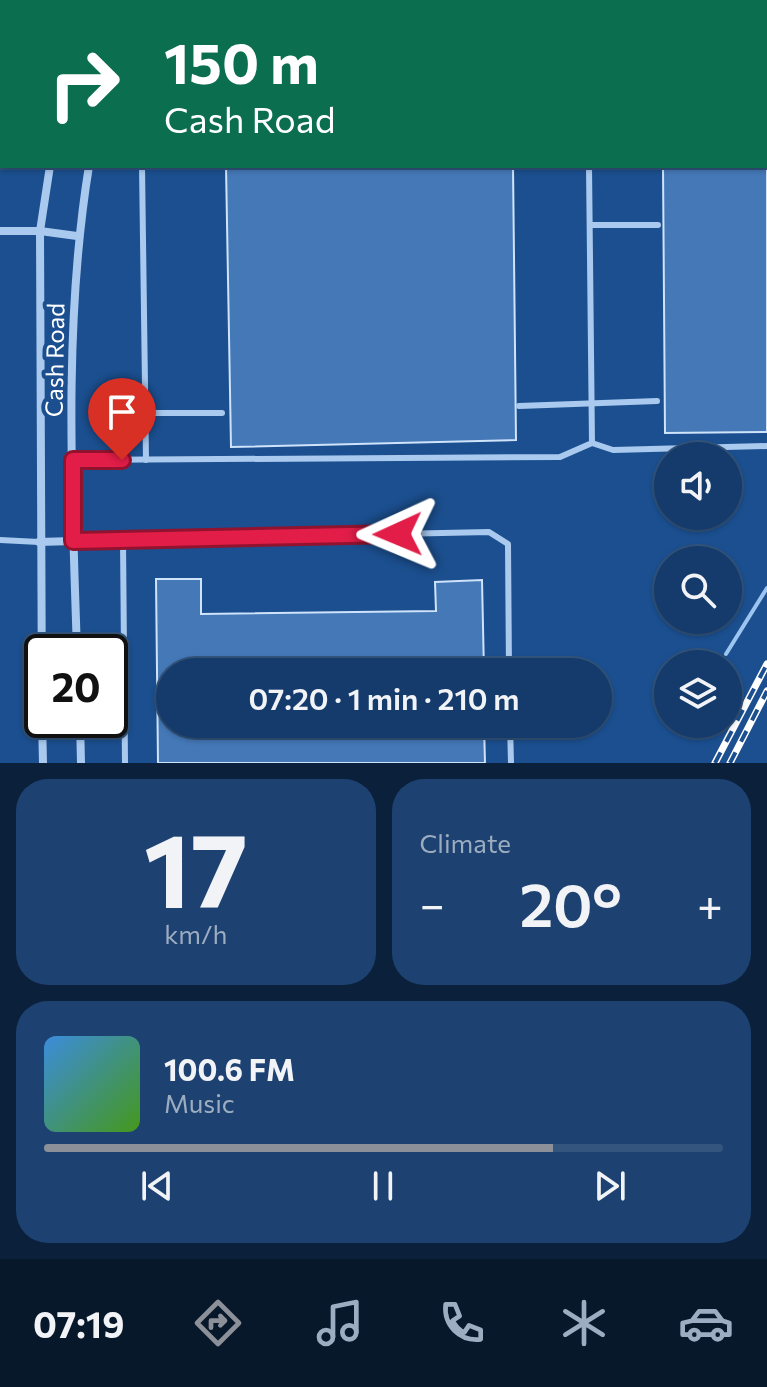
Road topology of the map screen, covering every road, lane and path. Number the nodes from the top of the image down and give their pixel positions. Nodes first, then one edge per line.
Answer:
1 (50, 168) edge
2 (89, 168) edge
3 (142, 168) edge
4 (589, 168) edge
5 (590, 225) junction
6 (658, 225) dead end
7 (0, 231) edge
8 (40, 231) junction
9 (77, 236) junction
10 (657, 401) dead end
11 (591, 404) junction
12 (519, 406) dead end
13 (145, 413) junction
14 (222, 413) dead end
15 (592, 443) junction
16 (767, 446) edge
17 (73, 460) junction
18 (146, 460) junction
19 (0, 540) edge
20 (123, 540) junction
21 (73, 541) junction
22 (39, 542) junction
23 (41, 634) edge
24 (76, 634) edge
25 (509, 658) edge
26 (42, 738) edge
27 (80, 738) edge
28 (510, 738) edge
29 (43, 763) edge
30 (81, 763) edge
31 (125, 763) edge
32 (511, 763) edge

1 - 8 street, Cash Road
2 - 9 street, Cash Road
3 - 13 lane
4 - 5 lane
5 - 6 lane
5 - 11 lane
7 - 8 street
8 - 9 street
8 - 22 street, Cash Road
9 - 17 street, Cash Road
10 - 11 lane
11 - 12 lane
11 - 15 lane
13 - 14 lane
13 - 18 lane
15 - 16 lane
15 - 18 lane
17 - 18 lane
17 - 21 street, Cash Road
19 - 22 lane
20 - 21 lane
20 - 25 lane
20 - 31 lane
21 - 22 street
21 - 24 street, Cash Road
22 - 23 street, Cash Road
26 - 29 street, Cash Road
27 - 30 street
28 - 32 lane

